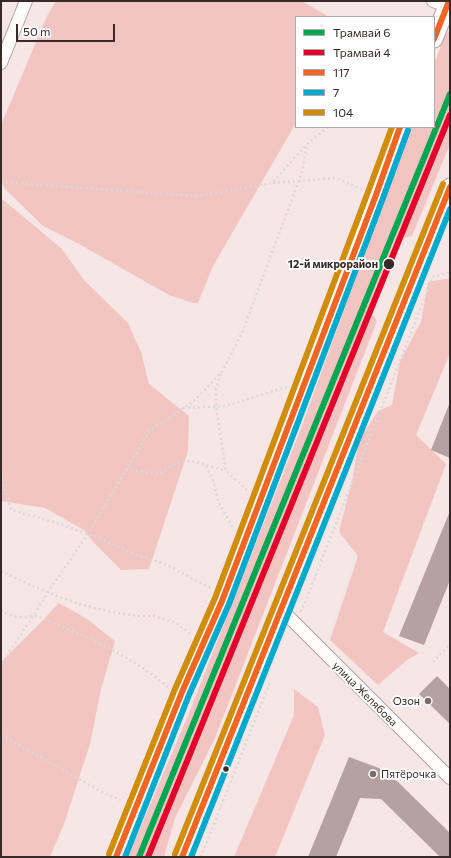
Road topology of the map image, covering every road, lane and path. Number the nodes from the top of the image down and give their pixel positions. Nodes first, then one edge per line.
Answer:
1 (26, 1) edge
2 (445, 4) edge
3 (435, 36) edge
4 (1, 62) edge
5 (327, 128) edge
6 (400, 128) edge
7 (307, 144) junction
8 (298, 181) junction
9 (1, 182) edge
10 (272, 183) junction
11 (368, 192) dead end
12 (448, 196) edge
13 (450, 272) edge
14 (222, 372) junction
15 (290, 386) dead end
16 (216, 406) junction
17 (183, 408) junction
18 (206, 466) junction
19 (126, 469) junction
20 (226, 471) junction
21 (1, 474) edge
22 (254, 497) dead end
23 (236, 533) dead end
24 (88, 534) junction
25 (1, 571) edge
26 (48, 592) junction
27 (218, 592) dead end
28 (281, 609) junction
29 (1, 610) edge
30 (34, 616) junction
31 (293, 622) junction
32 (198, 639) dead end
33 (450, 644) edge
34 (433, 662) dead end
35 (1, 664) edge
36 (272, 676) dead end
37 (170, 689) dead end
38 (1, 735) edge
39 (450, 778) edge
40 (120, 800) dead end
41 (116, 857) edge
42 (182, 857) edge
43 (201, 857) edge

1 - 4 street
2 - 3 main road
5 - 7 path
6 - 41 main road
7 - 8 path
7 - 10 path
8 - 10 path
8 - 11 path
8 - 14 path
9 - 10 path
12 - 28 main road
13 - 31 path
14 - 16 path
14 - 17 path
15 - 16 path
16 - 17 path
16 - 20 path
17 - 19 path
18 - 19 path
18 - 20 path
18 - 23 path
19 - 24 path
20 - 22 path
21 - 24 path
24 - 26 path
24 - 27 path
25 - 26 path
26 - 30 path
26 - 32 path
28 - 31 street, улица Желябова
28 - 42 main road
29 - 30 path
30 - 35 path
30 - 37 path
31 - 39 street, улица Желябова
33 - 34 path
36 - 43 path
38 - 40 path

